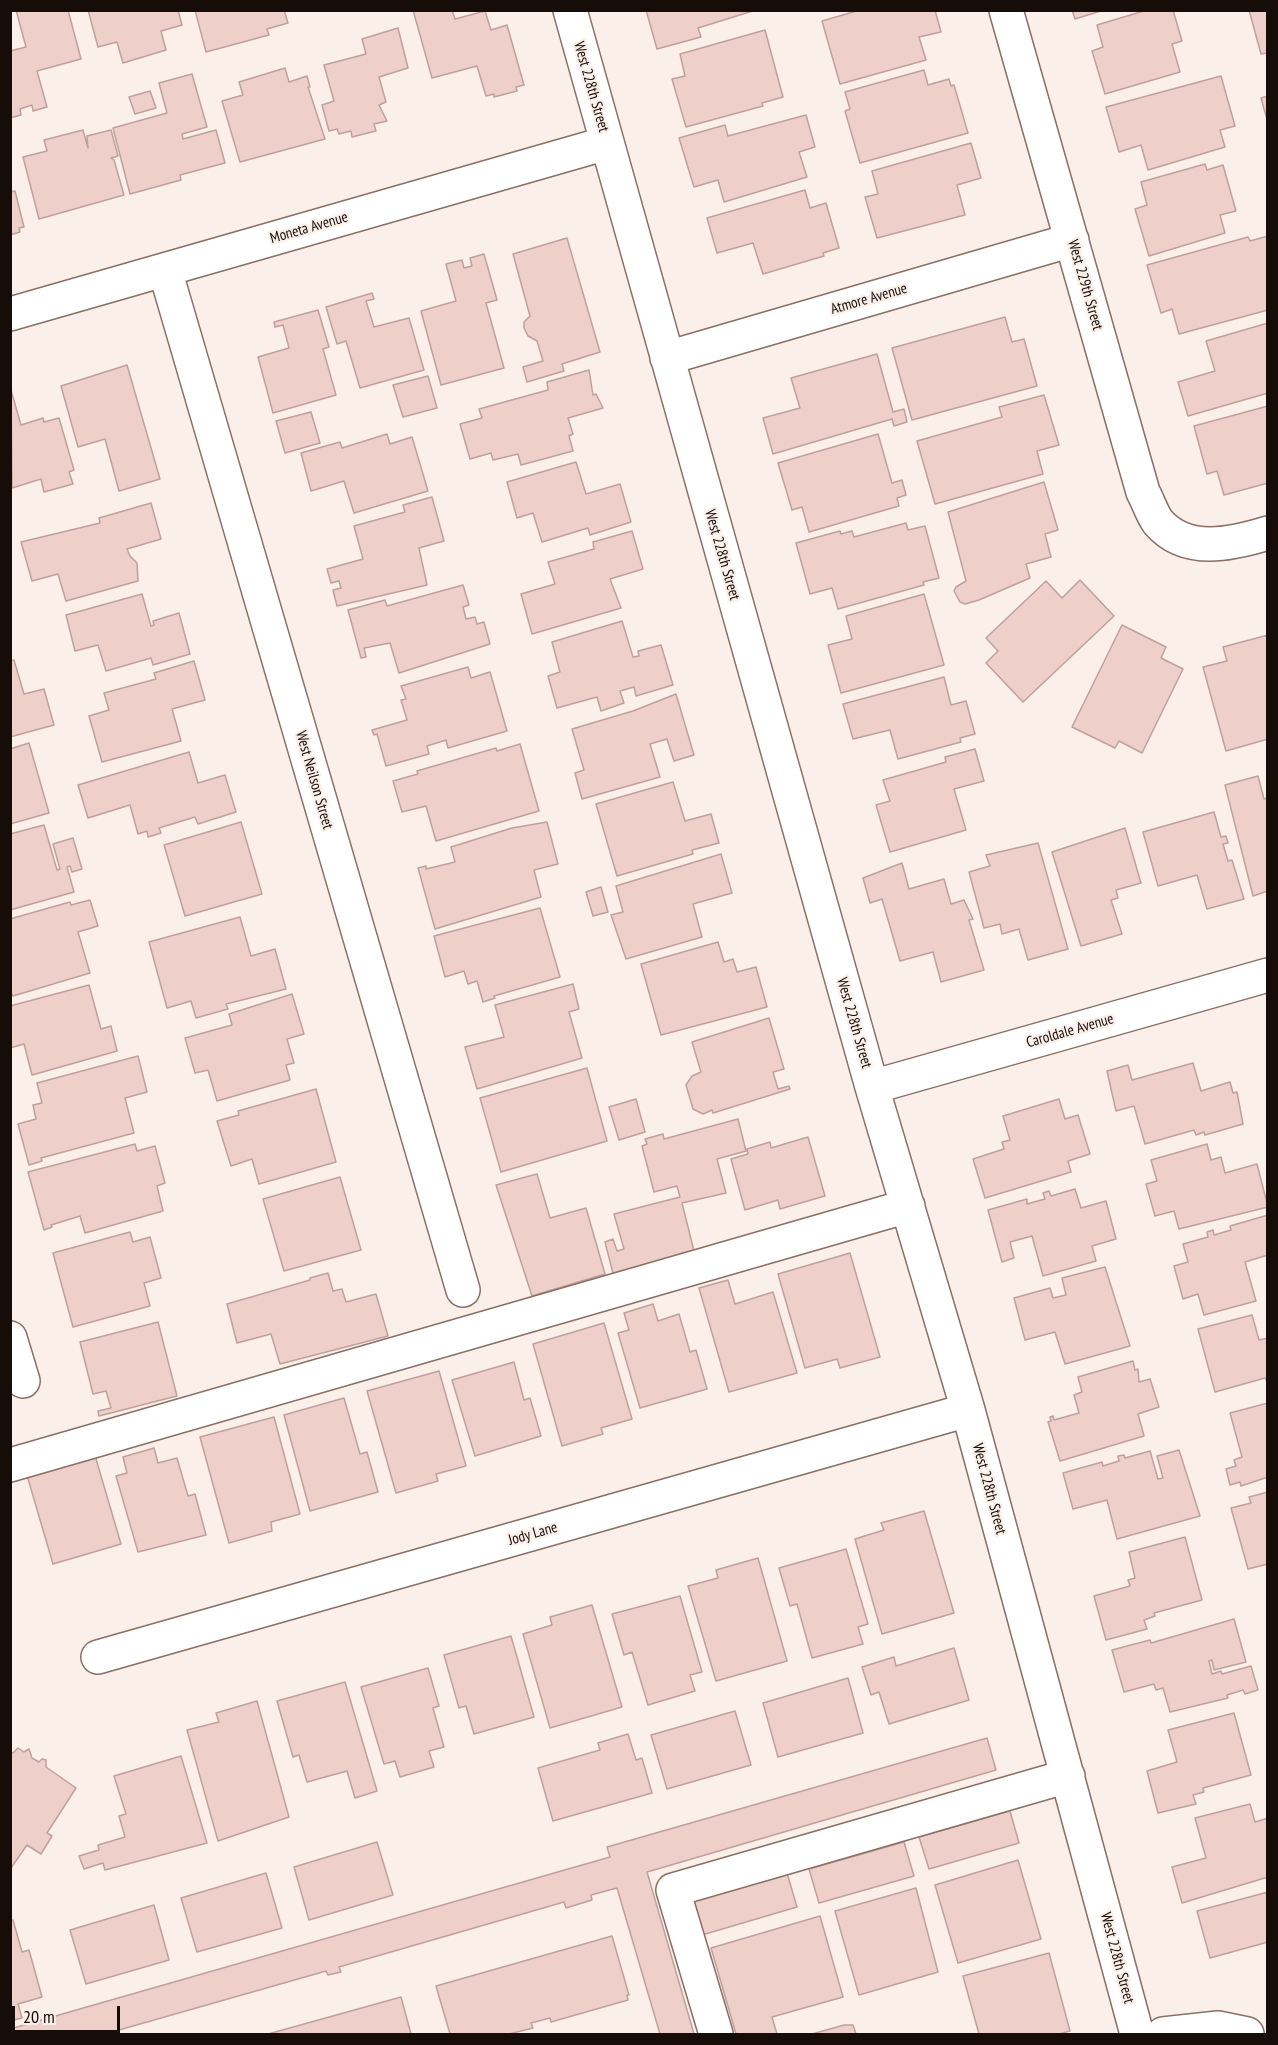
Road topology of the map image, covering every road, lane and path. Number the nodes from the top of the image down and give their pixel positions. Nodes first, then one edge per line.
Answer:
1 (570, 10) edge
2 (1006, 10) edge
3 (607, 143) junction
4 (1072, 240) junction
5 (165, 270) junction
6 (10, 314) edge
7 (667, 358) junction
8 (1268, 533) edge
9 (1268, 975) edge
10 (872, 1087) junction
11 (908, 1206) junction
12 (463, 1290) dead end
13 (10, 1338) edge
14 (23, 1381) dead end
15 (968, 1410) junction
16 (10, 1466) edge
17 (98, 1658) dead end
18 (1068, 1776) junction
19 (716, 2034) edge
20 (1137, 2034) edge
21 (1163, 2034) edge
22 (1247, 2034) edge

1 - 3 street, West 228th Street
2 - 4 street, West 229th Street
3 - 5 street, Moneta Avenue
3 - 7 street, West 228th Street
4 - 7 street, Atmore Avenue
4 - 8 street, West 229th Street
5 - 6 street, Moneta Avenue
5 - 12 street, West Neilson Street
7 - 10 street, West 228th Street
9 - 10 street, Caroldale Avenue
10 - 11 street, West 228th Street
11 - 15 street, West 228th Street
11 - 16 street
13 - 14 street
15 - 17 street, Jody Lane
15 - 18 street, West 228th Street
18 - 19 street
18 - 20 street, West 228th Street
21 - 22 street

